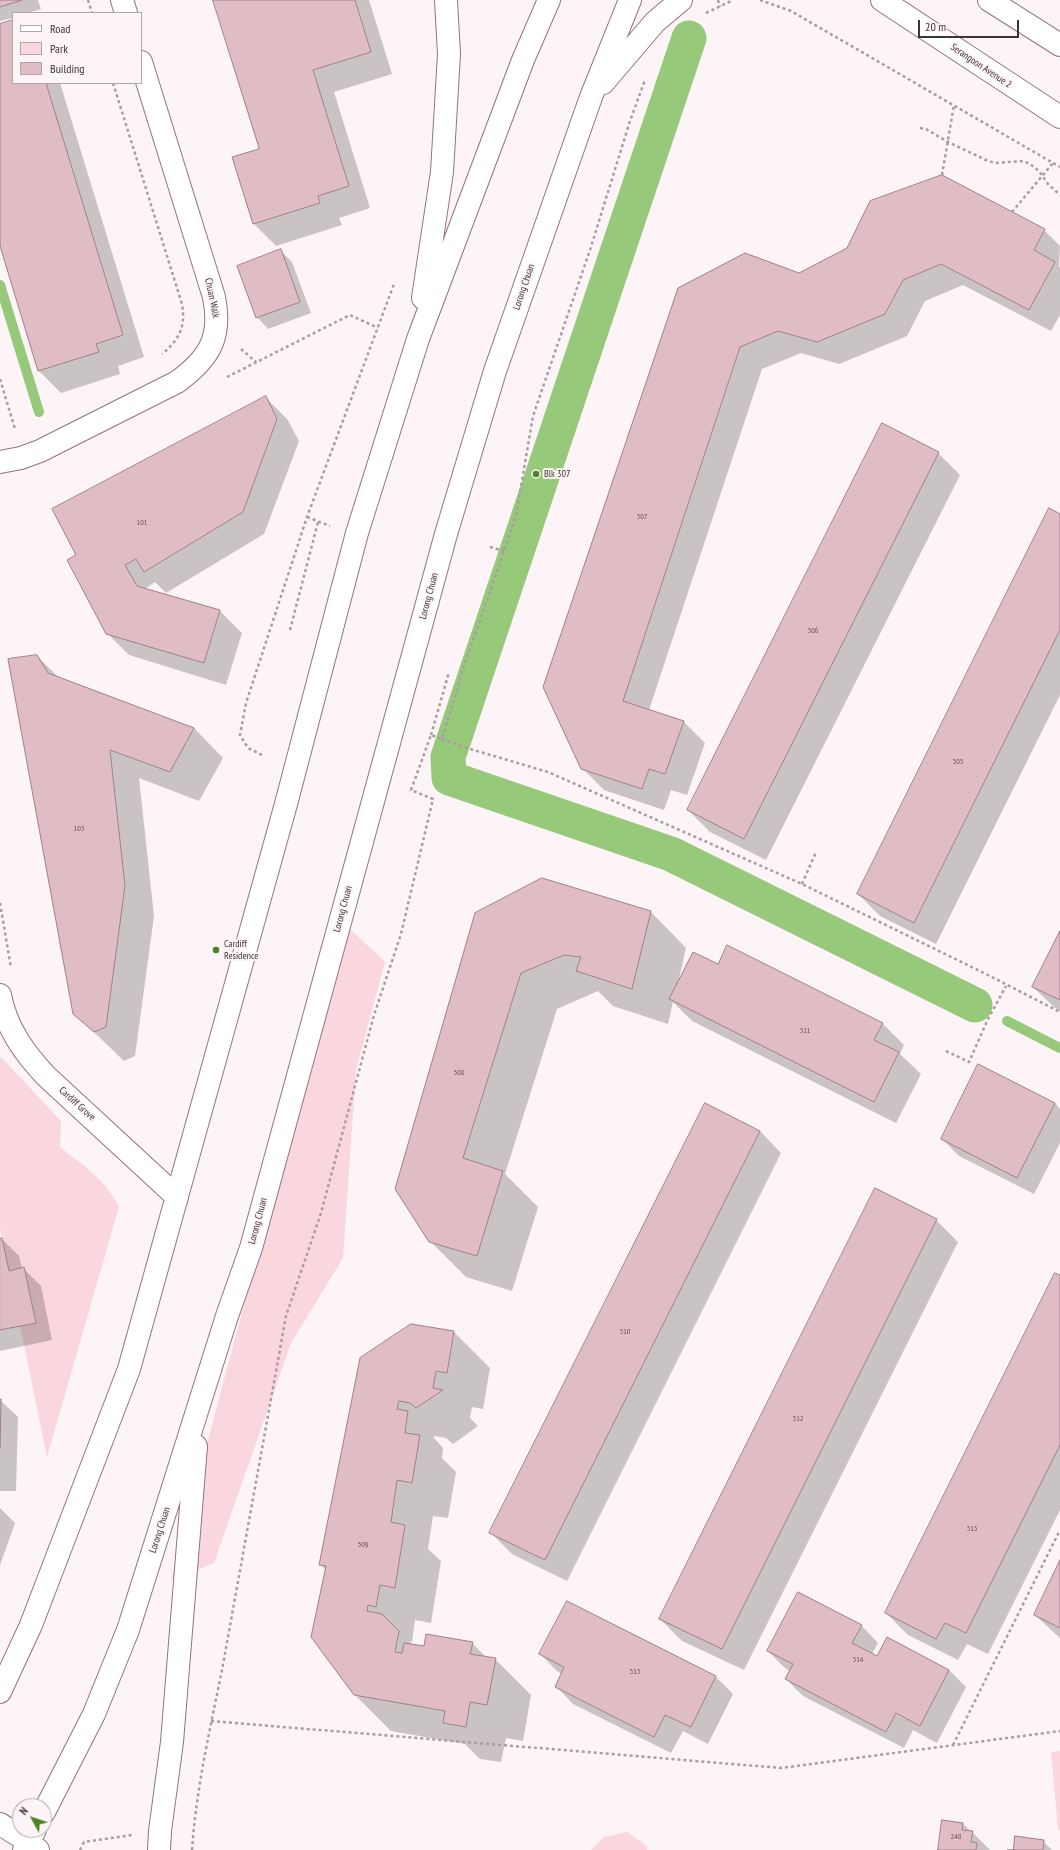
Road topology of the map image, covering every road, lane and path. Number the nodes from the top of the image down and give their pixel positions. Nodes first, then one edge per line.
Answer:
1 (88, 0) edge
2 (122, 0) edge
3 (446, 0) edge
4 (549, 0) edge
5 (630, 0) edge
6 (681, 0) edge
7 (718, 0) edge
8 (733, 0) edge
9 (760, 0) edge
10 (882, 0) edge
11 (989, 0) edge
12 (720, 7) junction
13 (92, 12) edge
14 (126, 12) edge
15 (703, 15) dead end
16 (1060, 45) edge
17 (142, 65) edge
18 (646, 77) dead end
19 (113, 84) edge
20 (590, 97) junction
21 (954, 105) junction
22 (1060, 117) edge
23 (920, 128) dead end
24 (948, 142) junction
25 (1052, 163) junction
26 (1060, 167) edge
27 (942, 175) dead end
28 (1042, 175) junction
29 (1060, 195) edge
30 (1012, 212) dead end
31 (397, 276) dead end
32 (378, 328) junction
33 (418, 339) junction
34 (236, 345) dead end
35 (161, 355) dead end
36 (256, 362) junction
37 (0, 379) edge
38 (221, 380) dead end
39 (17, 434) dead end
40 (0, 462) edge
41 (307, 517) junction
42 (490, 547) dead end
43 (504, 551) junction
44 (290, 630) dead end
45 (449, 672) dead end
46 (432, 735) junction
47 (442, 739) junction
48 (262, 755) dead end
49 (816, 852) dead end
50 (802, 884) junction
51 (1006, 986) junction
52 (0, 995) edge
53 (1060, 1012) edge
54 (946, 1051) dead end
55 (177, 1197) junction
56 (199, 1407) junction
57 (1060, 1530) edge
58 (0, 1692) edge
59 (211, 1721) junction
60 (1060, 1731) edge
61 (953, 1745) junction
62 (51, 1798) edge
63 (0, 1824) edge
64 (84, 1842) dead end
65 (31, 1843) edge
66 (80, 1850) edge
67 (159, 1850) edge
68 (192, 1850) edge

1 - 13 path
2 - 14 main road
3 - 33 main road
4 - 33 main road
5 - 20 main road, Lorong Chuan
6 - 20 main road
7 - 12 path
8 - 12 path
9 - 21 path
10 - 22 main road, Serangoon Avenue 2
11 - 16 main road
12 - 15 path
17 - 40 main road, Chuan Walk
18 - 43 path
19 - 35 path
20 - 56 main road, Lorong Chuan
21 - 24 path
21 - 25 path
23 - 24 path
24 - 27 path
24 - 28 path
25 - 26 path
25 - 28 path
28 - 29 path
28 - 30 path
31 - 32 path
32 - 36 path
32 - 41 path
33 - 55 main road
34 - 36 path
36 - 38 path
37 - 39 path
41 - 44 path
41 - 48 path
42 - 43 path
43 - 47 path
45 - 46 path
46 - 47 path
46 - 59 path
47 - 50 path
49 - 50 path
50 - 51 path
51 - 53 path
51 - 54 path
52 - 55 main road, Cardiff Grove
55 - 58 main road
56 - 62 main road, Lorong Chuan
56 - 67 main road
57 - 61 path
59 - 61 path
59 - 68 path
60 - 61 path
63 - 65 main road
64 - 66 path

